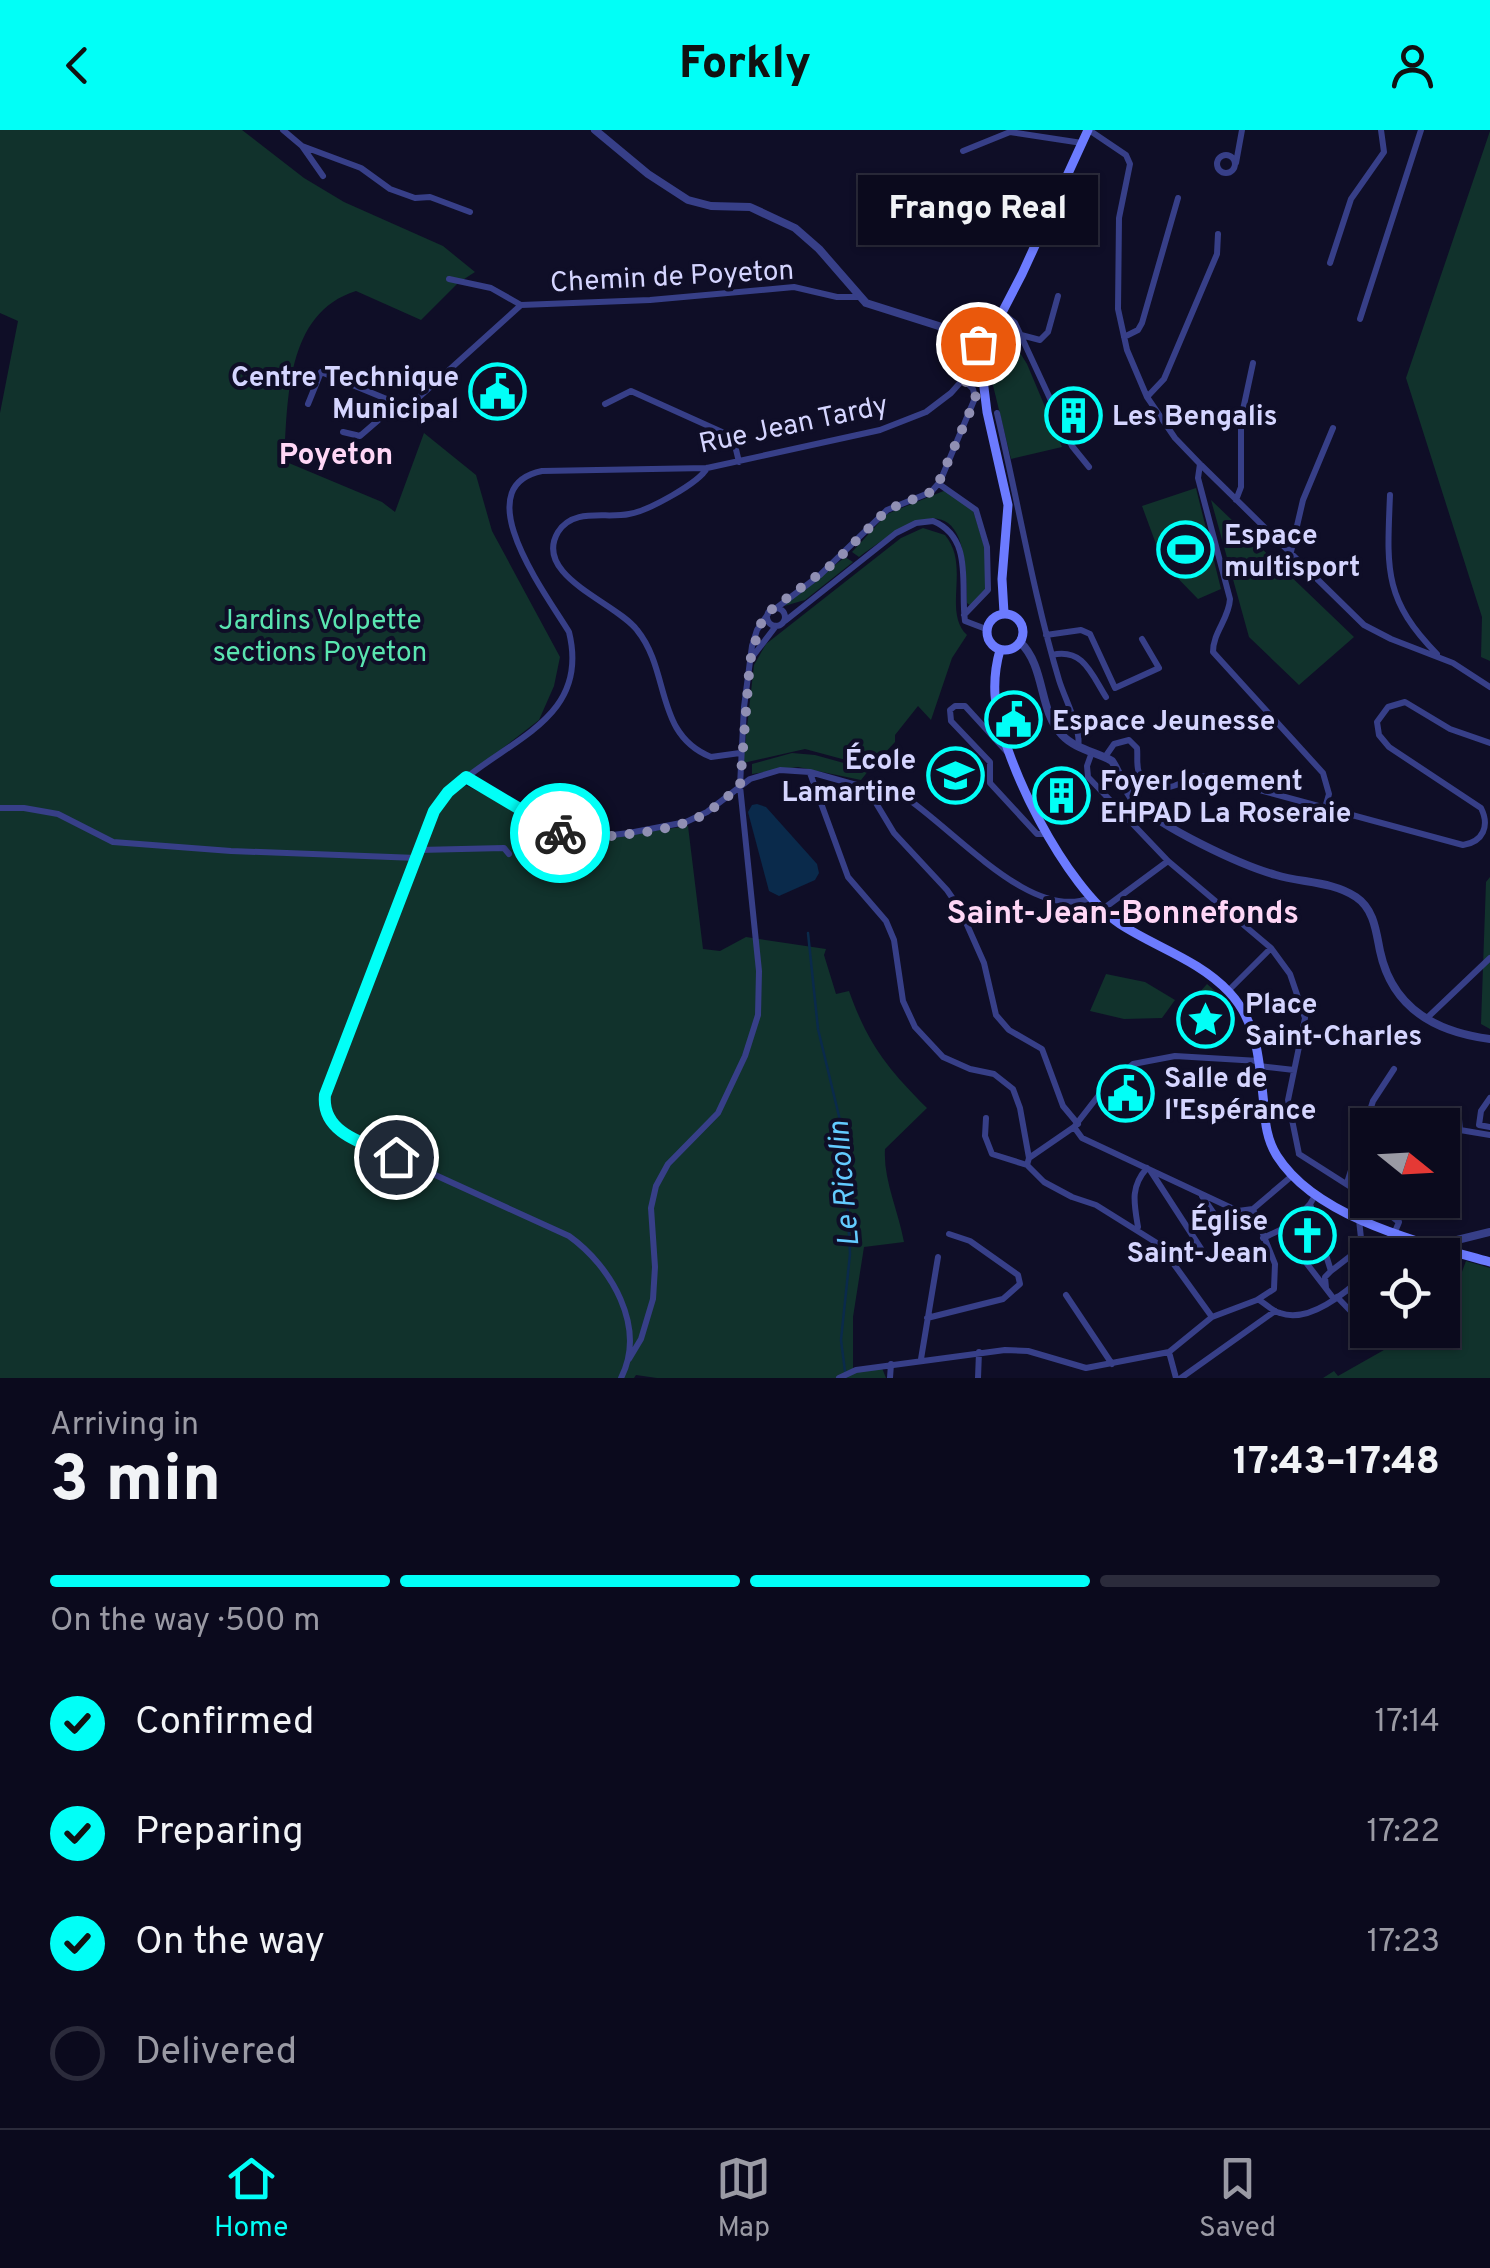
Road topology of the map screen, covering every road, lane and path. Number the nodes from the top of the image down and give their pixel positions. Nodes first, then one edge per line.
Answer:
1 (283, 130) edge
2 (595, 130) edge
3 (1089, 130) edge
4 (1242, 130) edge
5 (1381, 130) edge
6 (1421, 130) edge
7 (1083, 143) junction
8 (302, 146) junction
9 (963, 151) dead end
10 (1235, 164) dead end
11 (324, 176) dead end
12 (1178, 198) dead end
13 (470, 212) dead end
14 (1218, 234) dead end
15 (1330, 263) dead end
16 (449, 279) dead end
17 (858, 296) junction
18 (1058, 296) dead end
19 (521, 305) junction
20 (1002, 312) junction
21 (1360, 320) dead end
22 (1020, 335) junction
23 (1124, 336) junction
24 (984, 346) junction
25 (1252, 364) dead end
26 (980, 365) junction
27 (963, 379) junction
28 (1147, 397) junction
29 (308, 404) dead end
30 (605, 404) dead end
31 (407, 408) junction
32 (997, 413) dead end
33 (1333, 428) dead end
34 (342, 432) dead end
35 (738, 462) junction
36 (1200, 464) junction
37 (1089, 466) dead end
38 (706, 468) junction
39 (938, 484) junction
40 (1390, 496) dead end
41 (1236, 500) junction
42 (1290, 556) junction
43 (802, 607) junction
44 (775, 611) junction
45 (1004, 613) junction
46 (964, 615) junction
47 (784, 621) junction
48 (776, 626) junction
49 (986, 629) junction
50 (1046, 635) junction
51 (1142, 640) dead end
52 (1020, 642) junction
53 (1000, 650) junction
54 (1052, 654) junction
55 (1439, 657) junction
56 (750, 661) junction
57 (1490, 687) edge
58 (1106, 697) dead end
59 (1490, 743) edge
60 (1078, 746) junction
61 (1010, 750) junction
62 (1092, 752) junction
63 (740, 753) junction
64 (1104, 757) junction
65 (810, 772) junction
66 (466, 777) junction
67 (740, 786) junction
68 (867, 788) junction
69 (0, 808) edge
70 (1326, 808) junction
71 (1049, 834) junction
72 (418, 854) junction
73 (509, 854) dead end
74 (1168, 862) junction
75 (1090, 898) junction
76 (1102, 910) junction
77 (1271, 948) junction
78 (1490, 958) edge
79 (1228, 992) junction
80 (1427, 1018) junction
81 (1490, 1039) edge
82 (1259, 1063) junction
83 (1394, 1069) dead end
84 (1294, 1070) junction
85 (1490, 1098) edge
86 (986, 1118) dead end
87 (1076, 1126) junction
88 (1490, 1127) edge
89 (1460, 1130) edge
90 (1490, 1135) edge
91 (1299, 1154) junction
92 (1028, 1162) junction
93 (1284, 1164) junction
94 (1148, 1169) junction
95 (1294, 1174) junction
96 (1347, 1183) junction
97 (1350, 1185) edge
98 (1199, 1192) junction
99 (1316, 1194) junction
100 (1310, 1204) junction
101 (1253, 1209) junction
102 (1394, 1218) edge
103 (1359, 1220) junction
104 (1221, 1224) dead end
105 (1291, 1225) junction
106 (1138, 1228) junction
107 (1490, 1232) edge
108 (1393, 1233) junction
109 (949, 1234) dead end
110 (1263, 1238) junction
111 (1390, 1238) edge
112 (1409, 1238) edge
113 (1460, 1239) edge
114 (1460, 1253) edge
115 (938, 1257) dead end
116 (1209, 1262) dead end
117 (1490, 1262) edge
118 (1332, 1271) junction
119 (1350, 1286) edge
120 (1326, 1288) junction
121 (1066, 1295) dead end
122 (1335, 1298) junction
123 (1258, 1300) junction
124 (1275, 1311) junction
125 (1350, 1312) edge
126 (1212, 1317) junction
127 (928, 1318) junction
128 (979, 1352) junction
129 (1169, 1352) junction
130 (628, 1360) junction
131 (921, 1360) junction
132 (891, 1364) junction
133 (1112, 1364) junction
134 (840, 1377) edge
135 (620, 1378) edge
136 (890, 1378) edge
137 (978, 1378) edge
138 (1178, 1378) edge

1 - 8 street
2 - 17 street
3 - 7 main road
3 - 23 street
4 - 10 street
5 - 15 street
6 - 21 street
7 - 9 street
7 - 20 main road
8 - 11 street
8 - 13 street
12 - 23 street
14 - 28 street
16 - 19 street
17 - 19 street, Chemin de Poyeton
17 - 24 street
18 - 22 street
19 - 31 street, Chemin de Poyeton
20 - 22 street
20 - 24 main road
22 - 37 street
23 - 28 street
24 - 26 main road
25 - 41 street
26 - 27 street, Rue Jean Tardy
26 - 45 main road
27 - 35 street, Rue Jean Tardy
27 - 39 street
28 - 36 street
29 - 31 street
30 - 35 street
31 - 34 street, Chemin de Poyeton
32 - 50 street
33 - 42 street
35 - 38 street, Rue Jean Tardy
36 - 41 street
36 - 70 street
38 - 63 street
38 - 66 street, Rue Jean Tardy
39 - 44 street
39 - 46 street
40 - 55 street
41 - 42 street
42 - 55 street
43 - 44 street
43 - 46 street
43 - 47 street
44 - 47 street
44 - 48 street
44 - 56 street
45 - 49 main road
45 - 52 main road
46 - 49 street
47 - 48 street
48 - 56 street
49 - 53 main road
50 - 51 street
50 - 54 street
52 - 53 main road
52 - 60 street
53 - 61 main road
54 - 58 street
54 - 60 street
55 - 57 street
56 - 63 street
59 - 70 street
60 - 62 street
61 - 71 main road
61 - 71 street
62 - 64 street
62 - 74 street
63 - 67 street
64 - 70 street
64 - 80 street
65 - 67 street
65 - 68 street
65 - 92 street
66 - 67 street
66 - 72 street, Rue Jean Tardy
67 - 130 street
68 - 75 street
68 - 87 street
69 - 72 street
71 - 75 main road
72 - 73 street
72 - 130 street, Rue Jean Tardy
74 - 76 street
74 - 77 street
75 - 76 main road
76 - 79 main road
77 - 79 street
77 - 84 street
78 - 80 street
79 - 82 main road
80 - 81 street
82 - 84 street
82 - 87 street
82 - 93 main road
83 - 96 street
84 - 91 street
85 - 88 street
86 - 92 street
87 - 92 street
87 - 94 street
89 - 90 street
91 - 93 street
91 - 96 street
92 - 106 street
93 - 95 main road
94 - 98 street
94 - 106 street
94 - 116 street
95 - 99 main road
95 - 101 street
96 - 97 street
98 - 101 street
98 - 104 street
99 - 100 street
99 - 103 main road
100 - 105 street
100 - 118 street
101 - 110 street
102 - 108 street
103 - 108 main road
103 - 118 street
105 - 110 street
105 - 120 street
106 - 126 street
107 - 113 street
108 - 111 street
108 - 112 main road
109 - 127 street
110 - 123 street
114 - 117 main road
115 - 127 street
118 - 120 street
119 - 122 street
120 - 122 street
121 - 133 street
122 - 124 street
122 - 125 street
123 - 124 street
123 - 126 street
124 - 138 street
126 - 129 street
127 - 131 street
128 - 131 street
128 - 133 street
128 - 137 street
129 - 133 street
129 - 138 street
130 - 135 street
131 - 132 street
132 - 134 street
132 - 136 street

